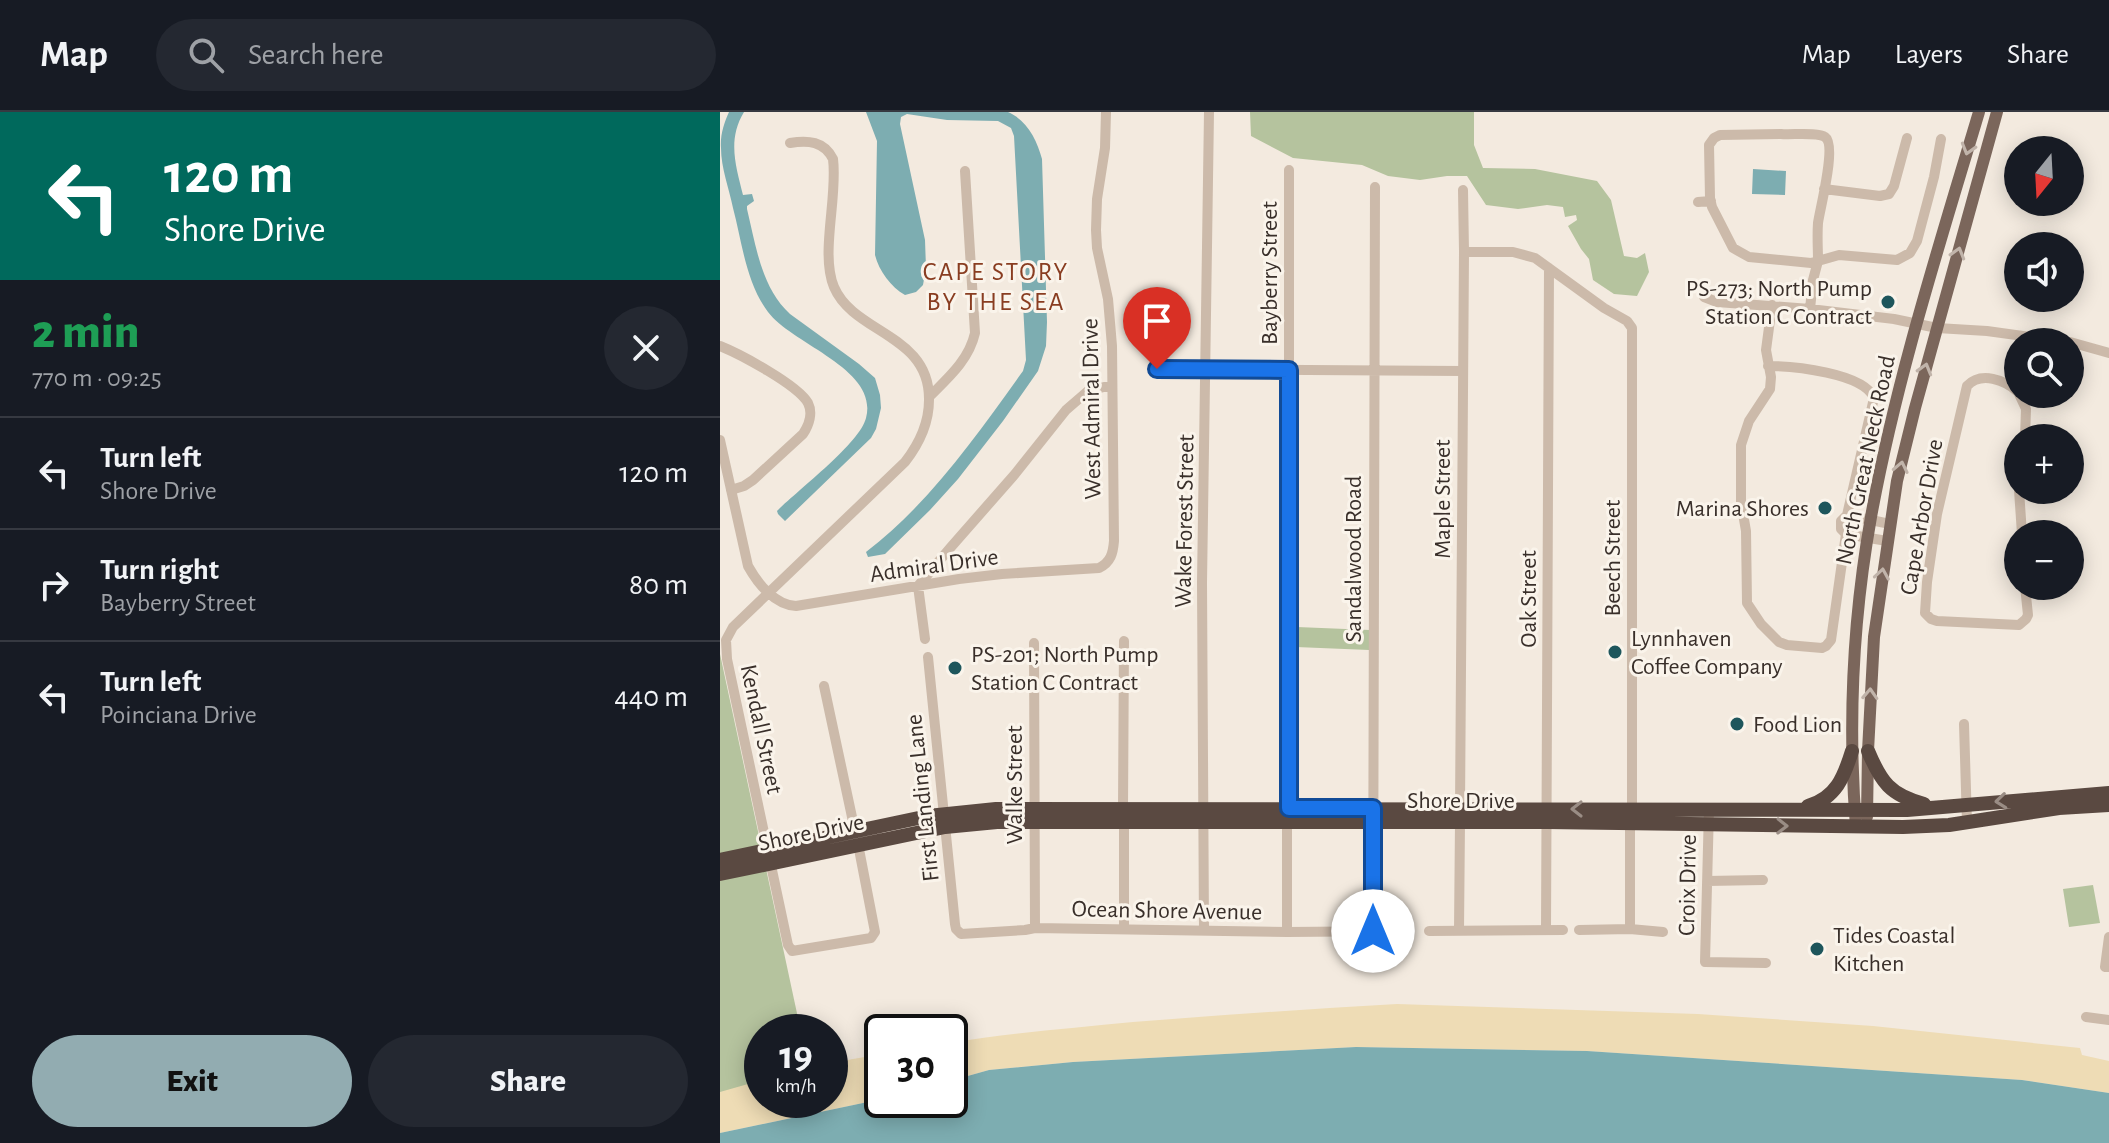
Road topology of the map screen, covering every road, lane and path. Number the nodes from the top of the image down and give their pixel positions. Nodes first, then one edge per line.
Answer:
1 (1106, 112) edge
2 (1209, 112) edge
3 (1979, 112) edge
4 (1997, 112) edge
5 (1907, 138) dead end
6 (1941, 139) dead end
7 (790, 143) dead end
8 (1289, 170) dead end
9 (965, 171) dead end
10 (1375, 187) dead end
11 (1824, 189) junction
12 (1463, 190) dead end
13 (1711, 201) junction
14 (1698, 202) dead end
15 (1464, 252) junction
16 (1818, 261) junction
17 (1549, 268) junction
18 (1704, 297) dead end
19 (1772, 305) junction
20 (1810, 309) junction
21 (1918, 324) junction
22 (1937, 328) junction
23 (2004, 335) edge
24 (720, 346) edge
25 (2084, 346) edge
26 (2109, 353) edge
27 (1768, 366) junction
28 (1157, 369) dead end
29 (1206, 369) junction
30 (1289, 370) junction
31 (1374, 371) junction
32 (1463, 371) junction
33 (2004, 382) edge
34 (1112, 385) junction
35 (929, 397) junction
36 (720, 440) edge
37 (731, 490) junction
38 (1847, 515) junction
39 (1871, 519) junction
40 (1890, 524) junction
41 (1846, 534) junction
42 (1868, 538) junction
43 (1887, 541) junction
44 (1108, 562) joint
45 (918, 586) junction
46 (769, 593) junction
47 (2026, 600) edge
48 (925, 639) dead end
49 (1124, 641) dead end
50 (1034, 643) dead end
51 (928, 657) dead end
52 (824, 686) dead end
53 (1964, 724) dead end
54 (1852, 751) junction
55 (1868, 751) junction
56 (2109, 793) edge
57 (1966, 805) junction
58 (2109, 805) edge
59 (1944, 807) junction
60 (1709, 809) junction
61 (1790, 810) junction
62 (1861, 810) junction
63 (1034, 814) junction
64 (1123, 815) junction
65 (1204, 815) junction
66 (1288, 815) junction
67 (1373, 815) junction
68 (1460, 815) junction
69 (1547, 815) junction
70 (1631, 816) junction
71 (945, 821) junction
72 (1967, 823) junction
73 (1708, 825) junction
74 (1862, 827) junction
75 (856, 838) junction
76 (769, 856) junction
77 (720, 860) edge
78 (720, 874) edge
79 (1763, 880) dead end
80 (1707, 881) junction
81 (1035, 928) junction
82 (1124, 929) junction
83 (1630, 929) junction
84 (1459, 930) junction
85 (1546, 930) junction
86 (1563, 930) dead end
87 (1579, 930) dead end
88 (1204, 931) junction
89 (1373, 931) junction
90 (1406, 931) dead end
91 (1429, 931) dead end
92 (1287, 932) junction
93 (1663, 932) dead end
94 (961, 934) joint
95 (2109, 937) edge
96 (1373, 953) dead end
97 (1766, 963) dead end
98 (2107, 967) edge
99 (2086, 1017) dead end
100 (2109, 1020) edge

1 - 34 street, West Admiral Drive
2 - 29 street, Wake Forest Street
3 -> 21 main road, North Great Neck Road
22 -> 4 main road, North Great Neck Road
5 - 11 street
6 - 16 street
7 - 35 street
8 - 30 street, Bayberry Street
9 - 35 street
10 - 31 street, Sandalwood Road
11 - 13 street
11 - 16 street
12 - 15 street, Maple Street
13 - 14 street
13 - 16 street
15 - 17 street
15 - 32 street, Maple Street
16 - 20 street
17 - 69 street, Oak Street
17 - 70 street, Beech Street
18 - 19 street
19 - 20 street
19 - 27 street
20 - 21 street
21 - 22 street
21 - 39 main road, North Great Neck Road
22 - 23 street
40 -> 22 main road, North Great Neck Road
24 - 37 street
25 - 26 street
27 - 38 street
27 - 41 street
28 - 29 street
29 - 30 street
29 - 65 street, Wake Forest Street
30 - 31 street
30 - 66 street, Bayberry Street
31 - 32 street
31 - 67 street, Sandalwood Road
32 - 68 street, Maple Street
33 - 47 street, Cape Arbor Drive
34 - 44 street, West Admiral Drive
34 - 45 street
35 - 46 street, Kendall Street
36 - 37 street
37 - 46 street
38 - 39 street
38 - 41 street
39 - 40 street
39 - 42 main road, North Great Neck Road
40 - 43 main road, North Great Neck Road
41 - 42 street
42 - 43 street
42 - 54 main road, North Great Neck Road
55 -> 43 main road, North Great Neck Road
44 - 45 street, Admiral Drive
45 - 46 street, Admiral Drive
45 - 48 street
46 - 76 street, Kendall Street
49 - 64 street
50 - 63 street, Walke Street
51 - 71 street, First Landing Lane
52 - 75 street
53 - 57 street
54 - 61 highway
54 - 62 main road, North Great Neck Road
55 - 59 highway
55 - 62 main road, North Great Neck Road
56 -> 57 highway, Shore Drive
57 - 59 highway, Shore Drive
57 - 72 street
58 - 72 highway, Shore Drive
59 - 62 highway, Shore Drive
60 - 61 highway, Shore Drive
60 - 70 highway, Shore Drive
60 - 73 street, Croix Drive
61 - 62 highway, Shore Drive
62 - 74 main road, North Great Neck Road
63 - 64 highway, Shore Drive
63 - 71 highway, Shore Drive
63 - 81 street, Walke Street
64 - 65 highway, Shore Drive
64 - 82 street
65 - 66 highway, Shore Drive
65 - 88 street, Wake Forest Street
66 - 67 highway, Shore Drive
66 - 92 street, Bayberry Street
67 - 68 highway, Shore Drive
67 - 89 street, Sandalwood Road
68 - 69 highway, Shore Drive
68 - 84 street, Maple Street
69 - 70 highway, Shore Drive
69 - 85 street, Oak Street
70 - 73 highway, Shore Drive
70 - 83 street, Beech Street
71 - 75 highway, Shore Drive
71 - 94 street, First Landing Lane
72 - 74 highway, Shore Drive
73 -> 74 highway, Shore Drive
73 - 80 street, Croix Drive
75 - 76 highway, Shore Drive
75 - 76 street, Kendall Street
76 - 77 highway, Shore Drive
76 - 78 highway, Shore Drive
79 - 80 street
80 - 97 street, Croix Drive
81 - 82 street, Ocean Shore Avenue
81 - 94 street, Ocean Shore Avenue
82 - 88 street, Ocean Shore Avenue
83 - 87 street
83 - 93 street
84 - 85 street
84 - 91 street
85 - 86 street
88 - 92 street, Ocean Shore Avenue
89 - 90 street, Ocean Shore Avenue
89 - 92 street, Ocean Shore Avenue
89 - 96 street
95 - 98 street
99 - 100 street

